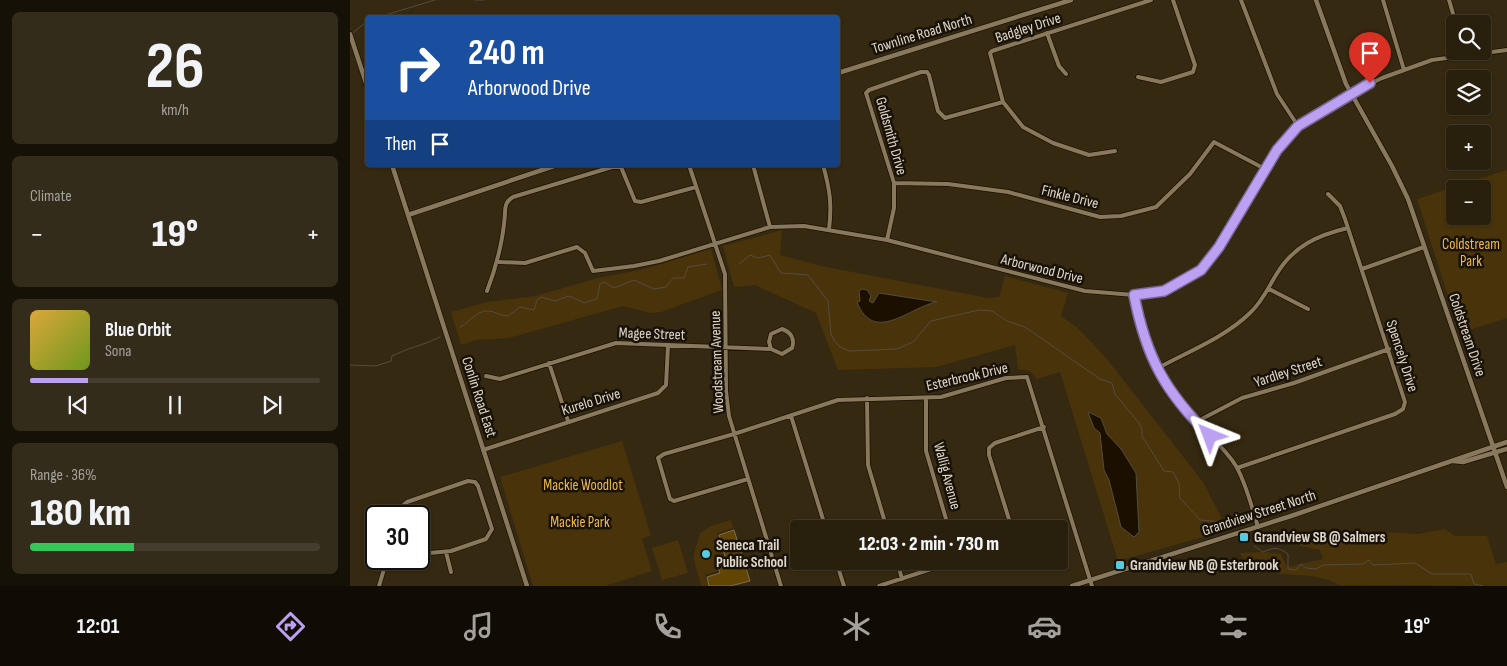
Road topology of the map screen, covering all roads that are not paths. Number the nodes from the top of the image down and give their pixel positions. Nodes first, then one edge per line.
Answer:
1 (1072, 0) edge
2 (1151, 0) edge
3 (1173, 0) edge
4 (1242, 0) edge
5 (1316, 0) edge
6 (1383, 0) edge
7 (1449, 0) edge
8 (1453, 15) edge
9 (1047, 33) junction
10 (350, 34) edge
11 (1507, 50) edge
12 (1491, 53) edge
13 (1446, 59) edge
14 (1404, 70) junction
15 (840, 72) edge
16 (1066, 74) dead end
17 (1138, 77) dead end
18 (365, 80) edge
19 (1352, 93) junction
20 (1003, 102) junction
21 (1298, 126) junction
22 (1115, 151) dead end
23 (393, 167) edge
24 (551, 167) edge
25 (690, 167) edge
26 (754, 167) edge
27 (824, 167) edge
28 (1266, 169) junction
29 (894, 183) junction
30 (696, 187) junction
31 (1328, 194) dead end
32 (408, 215) junction
33 (770, 227) junction
34 (1348, 228) junction
35 (829, 230) junction
36 (887, 240) junction
37 (714, 243) junction
38 (1424, 247) junction
39 (499, 262) junction
40 (1362, 269) junction
41 (1269, 288) junction
42 (487, 291) dead end
43 (1134, 295) junction
44 (1308, 309) dead end
45 (668, 346) junction
46 (726, 349) junction
47 (771, 349) junction
48 (1389, 349) junction
49 (549, 363) junction
50 (1158, 368) junction
51 (486, 376) dead end
52 (867, 398) junction
53 (926, 399) junction
54 (791, 416) junction
55 (568, 420) junction
56 (1196, 422) junction
57 (1044, 427) junction
58 (734, 434) junction
59 (1507, 442) edge
60 (1492, 446) junction
61 (1507, 449) edge
62 (483, 450) junction
63 (1495, 453) junction
64 (1453, 461) junction
65 (1237, 468) junction
66 (748, 479) junction
67 (1507, 487) edge
68 (403, 505) edge
69 (823, 520) edge
70 (884, 520) edge
71 (946, 520) edge
72 (1009, 520) edge
73 (1258, 527) junction
74 (446, 552) junction
75 (430, 553) edge
76 (384, 570) edge
77 (839, 570) edge
78 (900, 570) edge
79 (929, 570) edge
80 (452, 572) dead end
81 (902, 579) junction
82 (1090, 580) junction
83 (379, 586) edge
84 (527, 586) edge
85 (781, 586) edge
86 (844, 586) edge
87 (880, 586) edge
88 (1072, 586) edge
89 (1092, 586) edge

1 - 15 street, Townline Road North
2 - 9 street, Badgley Drive
3 - 17 street
4 - 21 street
5 - 19 street, Coldstream Drive
6 - 14 street
7 - 8 street
9 - 16 street
9 - 20 street, Badgley Drive
10 - 18 street
11 - 12 street, Arborwood Drive
13 - 14 street, Arborwood Drive
14 - 19 street, Arborwood Drive
19 - 21 street, Arborwood Drive
19 - 38 street, Coldstream Drive
20 - 22 street
20 - 29 street, Goldsmith Drive
21 - 28 street, Arborwood Drive
23 - 32 street, Conlin Road East
24 - 32 street
25 - 30 street, Woodstream Avenue
26 - 33 street
27 - 35 street
28 - 29 street, Finkle Drive
28 - 43 street, Arborwood Drive
29 - 36 street, Goldsmith Drive
30 - 37 street, Woodstream Avenue
30 - 39 street
31 - 34 street, Spencely Drive
32 - 62 street, Conlin Road East
33 - 35 street, Arborwood Drive
33 - 37 street, Arborwood Drive
34 - 40 street, Spencely Drive
34 - 41 street
35 - 36 street, Arborwood Drive
36 - 43 street, Arborwood Drive
37 - 39 street, Arborwood Drive
37 - 46 street, Woodstream Avenue
38 - 40 street
38 - 60 street, Coldstream Drive
39 - 42 street
40 - 48 street, Spencely Drive
41 - 44 street
41 - 50 street
43 - 50 street
45 - 46 street, Magee Street
45 - 49 street, Magee Street
45 - 55 street, Kurelo Drive
46 - 47 street, Magee Street
46 - 58 street, Woodstream Avenue
47 - 47 street
48 - 56 street, Yardley Street
48 - 65 street, Spencely Drive
49 - 51 street, Magee Street
49 - 55 street
50 - 56 street
52 - 53 street, Esterbrook Drive
52 - 54 street, Esterbrook Drive
52 - 70 street
53 - 57 street, Esterbrook Drive
53 - 71 street, Wallig Avenue
54 - 58 street, Esterbrook Drive
54 - 69 street
55 - 62 street, Kurelo Drive
56 - 65 street
57 - 72 street
57 - 82 street, Esterbrook Drive
58 - 66 street, Woodstream Avenue
58 - 66 street, Esterbrook Drive
59 - 60 street, Grandview Street North
60 - 63 street, Coldstream Drive
60 - 64 street, Grandview Street North
61 - 63 street, Grandview Street North
62 - 84 street, Conlin Road East
63 - 64 street, Grandview Street North
63 - 67 street, Coldstream Drive
64 - 73 street, Grandview Street North
65 - 73 street
66 - 85 street, Woodstream Avenue
68 - 74 street
73 - 82 street, Grandview Street North
74 - 75 street
74 - 80 street
76 - 83 street
77 - 86 street
78 - 81 street
79 - 81 street
81 - 87 street
82 - 88 street, Grandview Street North
82 - 89 street, Esterbrook Drive

